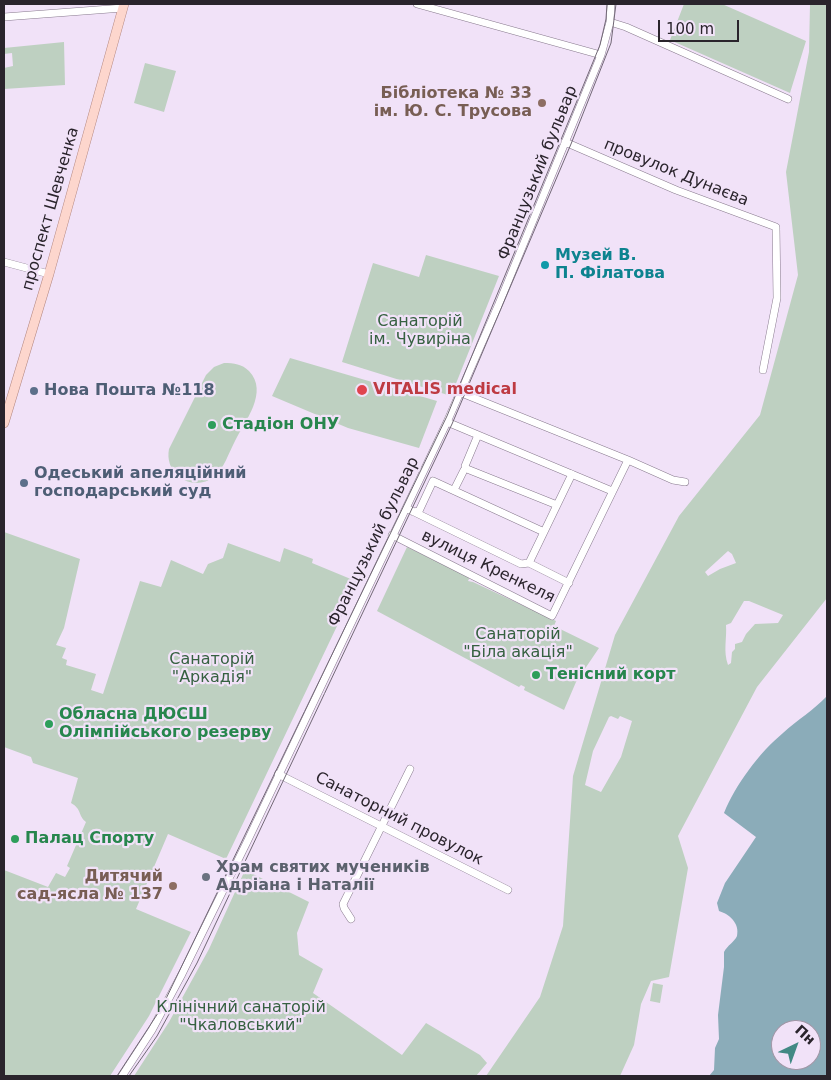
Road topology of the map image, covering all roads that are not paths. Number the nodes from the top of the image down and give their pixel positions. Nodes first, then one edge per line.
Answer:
1 (417, 4) edge
2 (611, 4) edge
3 (124, 6) edge
4 (4, 17) edge
5 (610, 22) junction
6 (601, 55) junction
7 (788, 98) dead end
8 (565, 142) junction
9 (4, 262) edge
10 (49, 274) junction
11 (763, 370) dead end
12 (459, 392) junction
13 (447, 422) junction
14 (4, 423) edge
15 (478, 435) junction
16 (628, 460) junction
17 (466, 469) junction
18 (572, 474) junction
19 (685, 482) dead end
20 (454, 490) junction
21 (612, 491) junction
22 (557, 505) junction
23 (406, 508) junction
24 (414, 512) junction
25 (544, 532) junction
26 (392, 535) junction
27 (529, 563) junction
28 (568, 583) junction
29 (410, 769) dead end
30 (278, 774) junction
31 (382, 826) junction
32 (508, 890) dead end
33 (351, 919) dead end
34 (122, 1076) edge

1 - 6 street
2 - 5 street, Французький бульвар
3 - 4 street
3 - 10 main road, проспект Шевченка
5 - 6 street, Французький бульвар
5 - 7 street
6 - 8 street, Французький бульвар
8 - 11 street, провулок Дунаєва
8 - 12 street, Французький бульвар
9 - 10 street
10 - 14 main road, проспект Шевченка
12 - 13 street, Французький бульвар
12 - 16 street
13 - 15 street
13 - 23 street, Французький бульвар
15 - 17 street
15 - 18 street
16 - 19 street
16 - 21 street, вулиця Кренкеля
17 - 20 street
17 - 22 street
18 - 21 street
18 - 22 street
20 - 24 street
20 - 25 street
21 - 28 street, вулиця Кренкеля
22 - 25 street
23 - 24 street
23 - 26 street, Французький бульвар
24 - 27 street
25 - 27 street
26 - 28 street, вулиця Кренкеля
26 - 30 street, Французький бульвар
27 - 28 street
29 - 31 street
30 - 31 street, Санаторний провулок
30 - 34 street, Французький бульвар
31 - 32 street, Санаторний провулок
31 - 33 street

